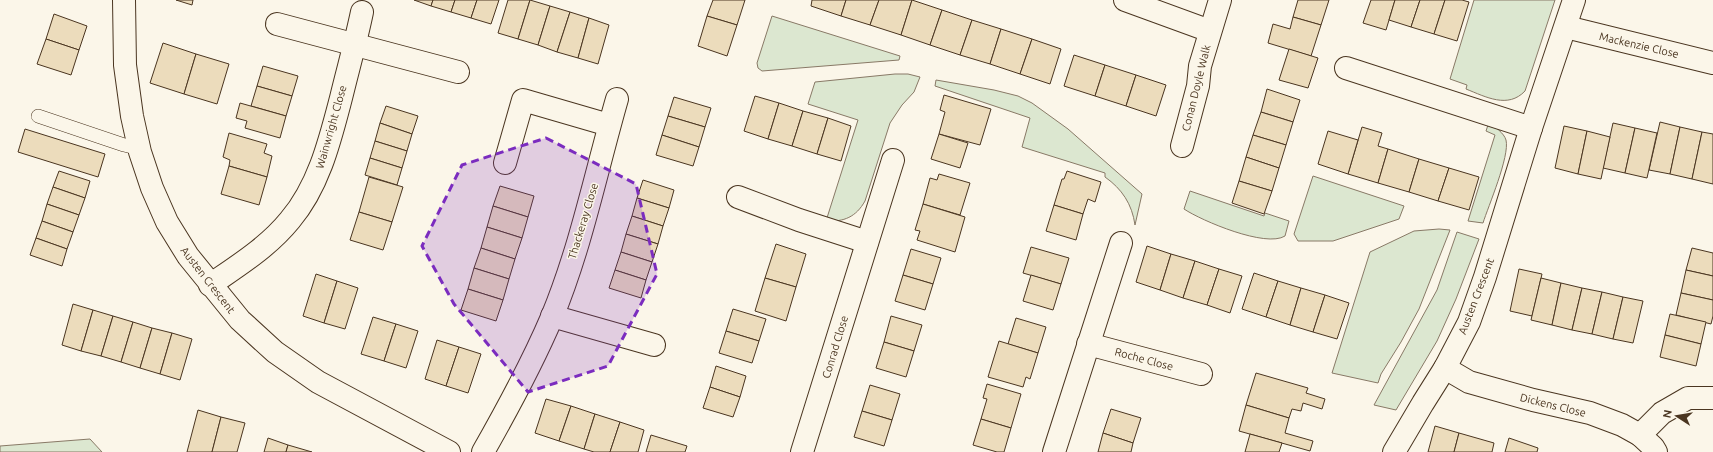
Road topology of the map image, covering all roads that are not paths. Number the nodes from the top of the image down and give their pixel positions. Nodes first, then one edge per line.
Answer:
1 (124, 0) edge
2 (1125, 0) edge
3 (1220, 0) edge
4 (1574, 0) edge
5 (362, 12) dead end
6 (276, 24) dead end
7 (1566, 27) junction
8 (1210, 30) junction
9 (355, 44) junction
10 (1713, 62) edge
11 (1346, 68) dead end
12 (458, 72) dead end
13 (617, 99) dead end
14 (38, 116) dead end
15 (609, 125) junction
16 (1531, 128) junction
17 (1182, 146) dead end
18 (140, 148) junction
19 (893, 160) dead end
20 (505, 164) dead end
21 (738, 197) dead end
22 (867, 242) junction
23 (1121, 244) dead end
24 (210, 285) junction
25 (552, 316) junction
26 (1088, 344) junction
27 (654, 345) dead end
28 (1445, 368) junction
29 (1201, 374) dead end
30 (1713, 398) edge
31 (1640, 435) junction
32 (449, 452) edge
33 (483, 452) edge
34 (802, 452) edge
35 (1054, 452) edge
36 (1394, 452) edge
37 (1656, 452) edge

1 - 18 street, Austen Crescent
2 - 8 street, Conan Doyle Walk
3 - 8 street, Conan Doyle Walk
4 - 7 street, Austen Crescent
5 - 9 street, Wainwright Close
6 - 9 street
7 - 10 street, Mackenzie Close
7 - 16 street, Austen Crescent
8 - 17 street, Conan Doyle Walk
9 - 12 street
9 - 24 street, Wainwright Close
11 - 16 street
13 - 15 street, Thackeray Close
14 - 18 lane
15 - 20 street
15 - 25 street, Thackeray Close
16 - 28 street, Austen Crescent
18 - 24 street, Austen Crescent
19 - 22 street, Conrad Close
21 - 22 street
22 - 34 street, Conrad Close
23 - 26 street
24 - 32 street, Austen Crescent
25 - 27 street
25 - 33 street, Thackeray Close
26 - 29 street, Roche Close
26 - 35 street
28 - 31 street, Dickens Close
28 - 36 street, Austen Crescent
30 - 31 street
31 - 37 street, Dickens Close

